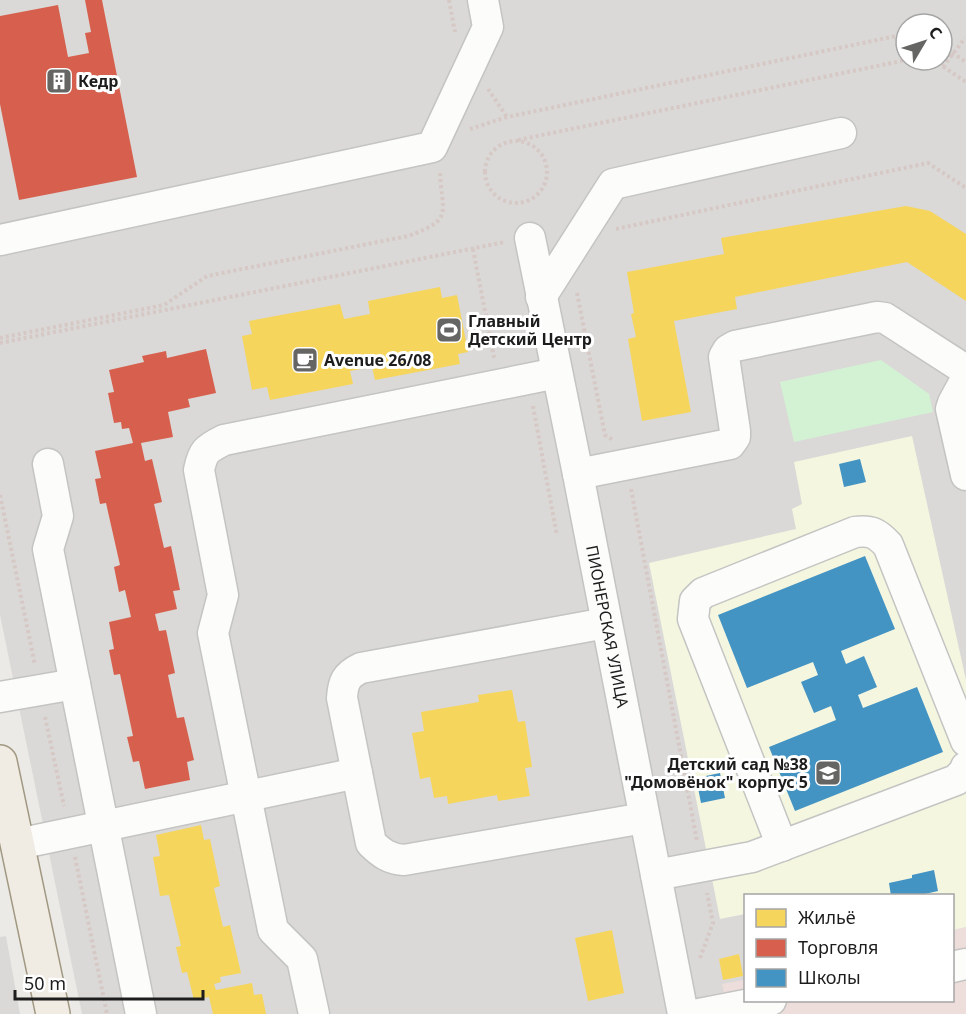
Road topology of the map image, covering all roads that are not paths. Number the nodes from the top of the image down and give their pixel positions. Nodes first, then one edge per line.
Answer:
1 (486, 14) edge
2 (841, 133) dead end
3 (530, 238) road end
4 (0, 240) edge
5 (541, 297) junction
6 (557, 373) junction
7 (966, 377) edge
8 (48, 464) dead end
9 (578, 474) junction
10 (966, 475) edge
11 (606, 622) junction
12 (75, 684) junction
13 (0, 697) edge
14 (966, 741) edge
15 (0, 762) edge
16 (966, 767) edge
17 (357, 773) junction
18 (246, 796) junction
19 (644, 818) junction
20 (104, 826) junction
21 (18, 844) junction
22 (782, 846) junction
23 (656, 875) junction
24 (761, 1002) edge
25 (53, 1014) edge
26 (141, 1014) edge
27 (314, 1014) edge
28 (683, 1014) edge
29 (699, 1014) edge

1 - 4 street
2 - 5 street
3 - 5 street, ПИОНЕРСКАЯ УЛИЦА
5 - 6 street, ПИОНЕРСКАЯ УЛИЦА
6 - 9 street, ПИОНЕРСКАЯ УЛИЦА
6 - 18 street
7 - 9 street
7 - 10 street
8 - 12 street
9 - 11 street, ПИОНЕРСКАЯ УЛИЦА
11 - 17 street
11 - 19 street, ПИОНЕРСКАЯ УЛИЦА
12 - 13 street
12 - 20 street
14 - 22 street
15 - 21 main road
16 - 22 street
17 - 18 street
17 - 19 street
18 - 20 street
18 - 27 street
19 - 23 street, ПИОНЕРСКАЯ УЛИЦА
20 - 21 street
20 - 26 street
21 - 25 main road
22 - 23 street
23 - 28 street, ПИОНЕРСКАЯ УЛИЦА
24 - 29 street

